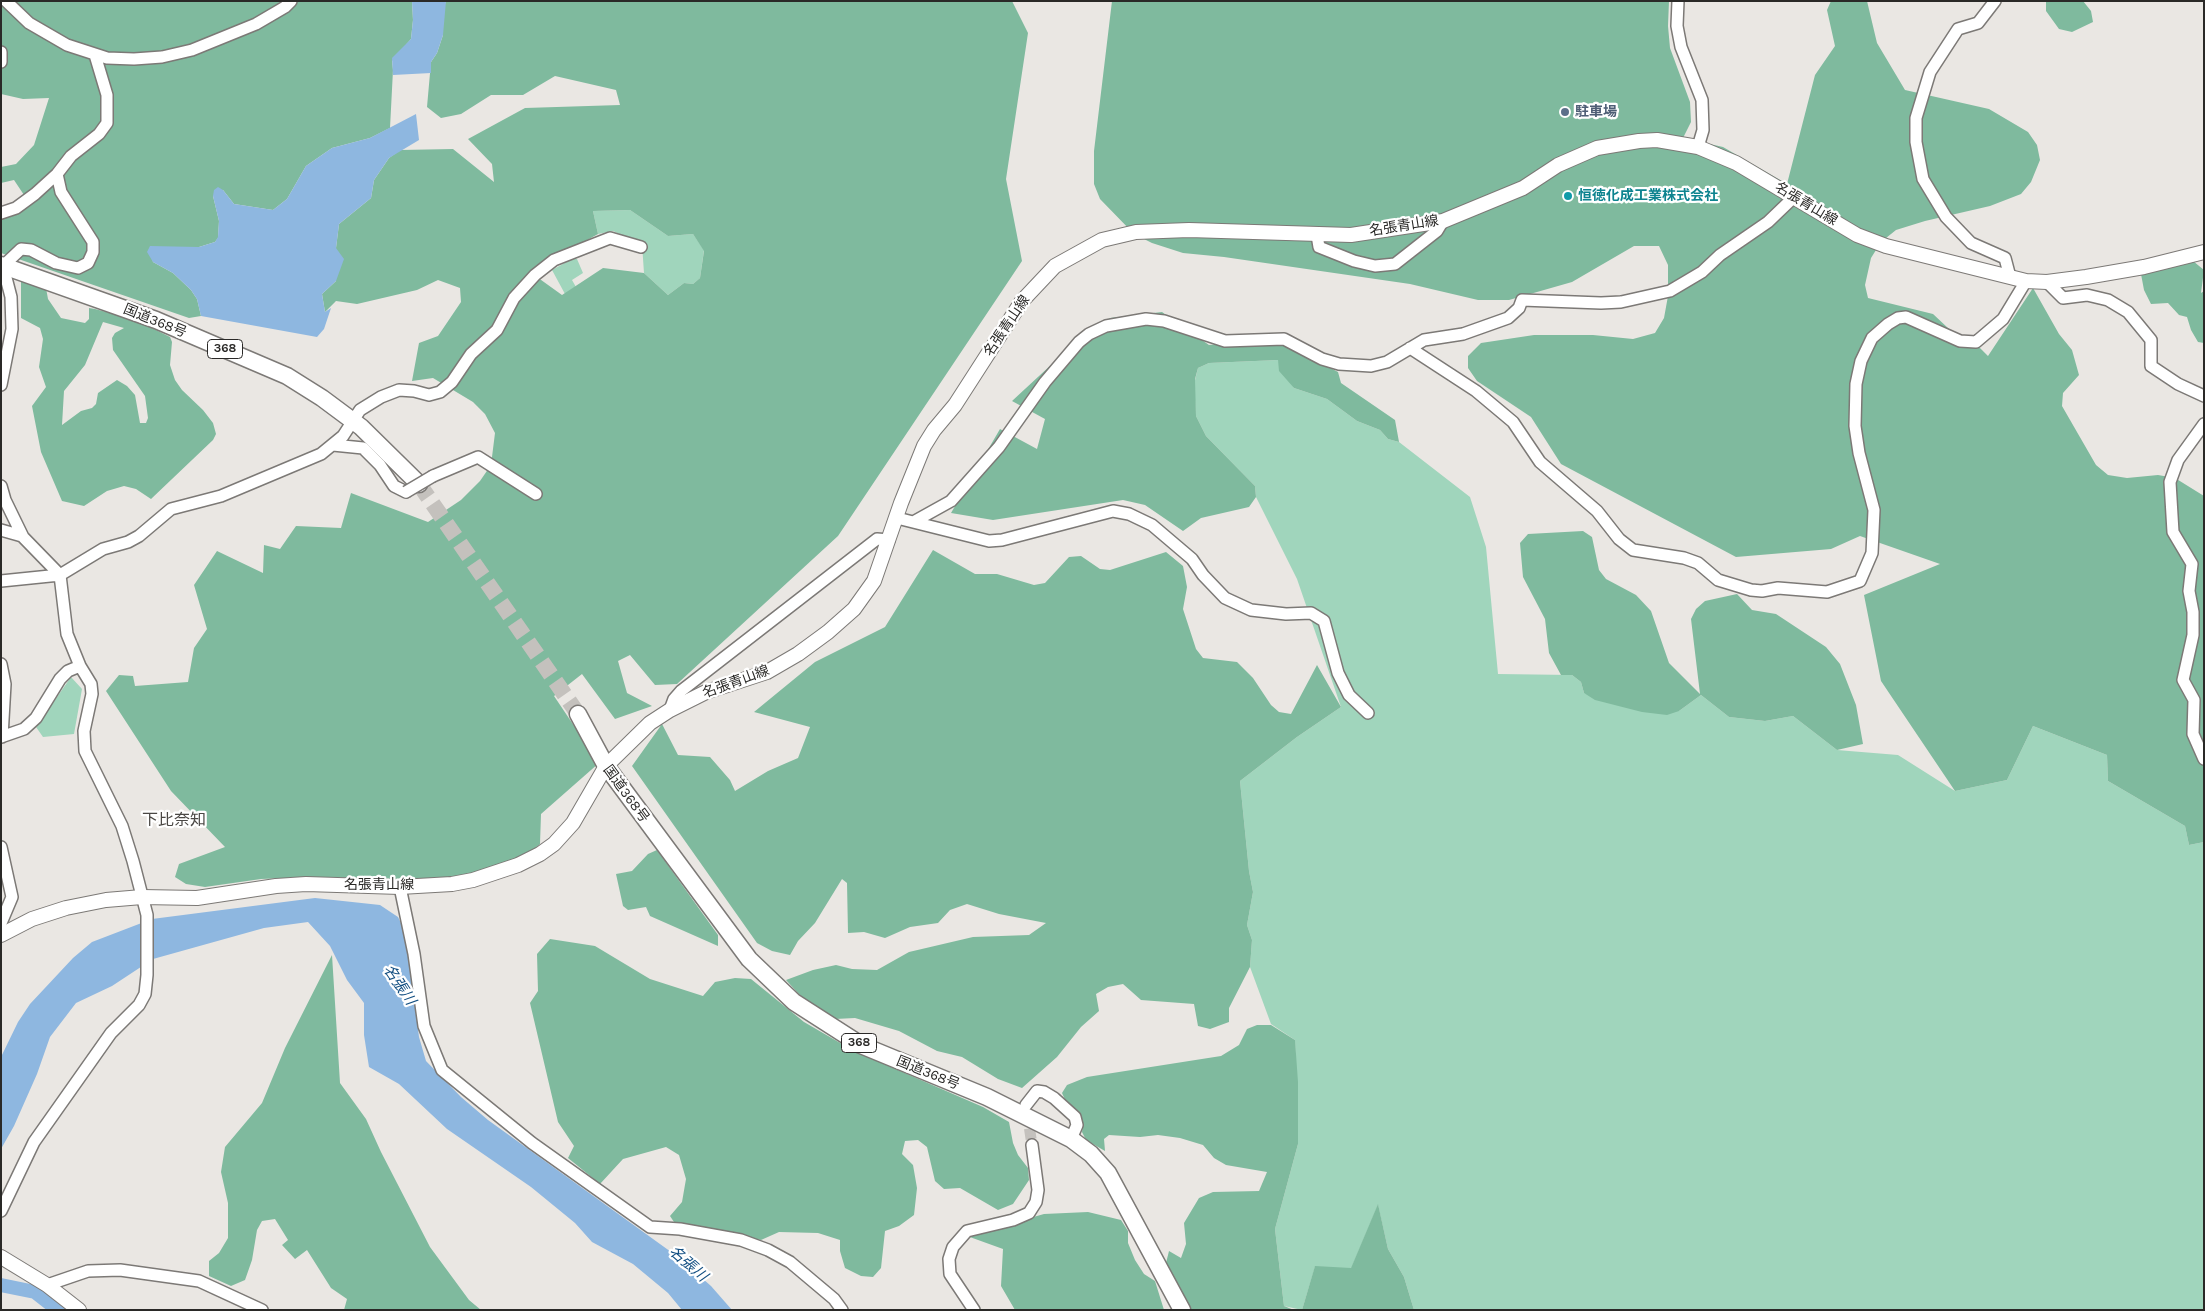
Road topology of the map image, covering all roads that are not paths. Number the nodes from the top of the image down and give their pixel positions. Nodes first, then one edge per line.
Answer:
1 (6, 1) edge
2 (1678, 1) edge
3 (1995, 1) edge
4 (288, 4) edge
5 (1, 9) edge
6 (1, 52) edge
7 (95, 55) junction
8 (1, 62) edge
9 (1698, 147) junction
10 (57, 174) junction
11 (1794, 197) junction
12 (1, 214) edge
13 (1443, 221) junction
14 (1317, 235) junction
15 (641, 248) dead end
16 (2204, 252) edge
17 (2, 265) edge
18 (2010, 277) junction
19 (2026, 281) junction
20 (2047, 282) junction
21 (1410, 348) junction
22 (1, 384) edge
23 (2204, 396) edge
24 (353, 421) junction
25 (2204, 424) edge
26 (333, 445) junction
27 (419, 484) junction
28 (1, 486) edge
29 (536, 494) dead end
30 (897, 518) junction
31 (915, 521) junction
32 (1, 530) edge
33 (22, 536) junction
34 (889, 540) junction
35 (60, 575) junction
36 (1, 581) edge
37 (1, 664) edge
38 (80, 666) junction
39 (670, 710) junction
40 (1368, 713) dead end
41 (578, 714) tunnel mouth
42 (2, 737) edge
43 (2204, 759) edge
44 (606, 766) junction
45 (1, 847) edge
46 (400, 887) junction
47 (142, 897) junction
48 (1, 923) edge
49 (1, 935) edge
50 (1026, 1105) dead end
51 (1071, 1139) junction
52 (1032, 1145) tunnel mouth
53 (1, 1211) edge
54 (1, 1257) edge
55 (47, 1285) junction
56 (79, 1310) edge
57 (262, 1310) edge
58 (842, 1310) edge
59 (974, 1310) edge
60 (1182, 1310) edge

1 - 5 street
1 - 7 street
2 - 9 street
3 - 18 street
4 - 7 street
6 - 8 street
7 - 10 street
9 - 11 main road, 名張青山線
9 - 13 main road, 名張青山線
10 - 12 street
10 - 17 street
11 - 18 main road, 名張青山線
11 - 21 street
13 - 14 main road, 名張青山線
13 - 14 street
14 - 30 main road, 名張青山線
15 - 24 street
16 - 20 main road, 名張青山線
17 - 22 street
17 - 24 highway, 国道368号 / 368
18 - 19 main road, 名張青山線
19 - 20 main road, 名張青山線
19 - 21 street
20 - 23 street
21 - 31 street
24 - 26 street
24 - 27 highway, 国道368号 / 368
25 - 43 street
26 - 27 street
26 - 35 street
27 - 29 street
28 - 33 street
30 - 31 street
30 - 34 main road, 名張青山線
31 - 40 street
32 - 33 street
33 - 35 street
34 - 39 street
34 - 39 main road, 名張青山線
35 - 36 street
35 - 38 street
37 - 42 street
38 - 42 street
38 - 47 street
39 - 44 main road, 名張青山線
41 - 44 highway, 国道368号 / 368
44 - 46 main road, 名張青山線
44 - 51 highway, 国道368号 / 368
45 - 48 street
46 - 47 main road, 名張青山線
46 - 58 street
47 - 49 main road, 名張青山線
47 - 53 street
50 - 51 street
51 - 60 highway, 国道368号 / 368
52 - 59 street
54 - 55 main road
55 - 56 main road
55 - 57 street

